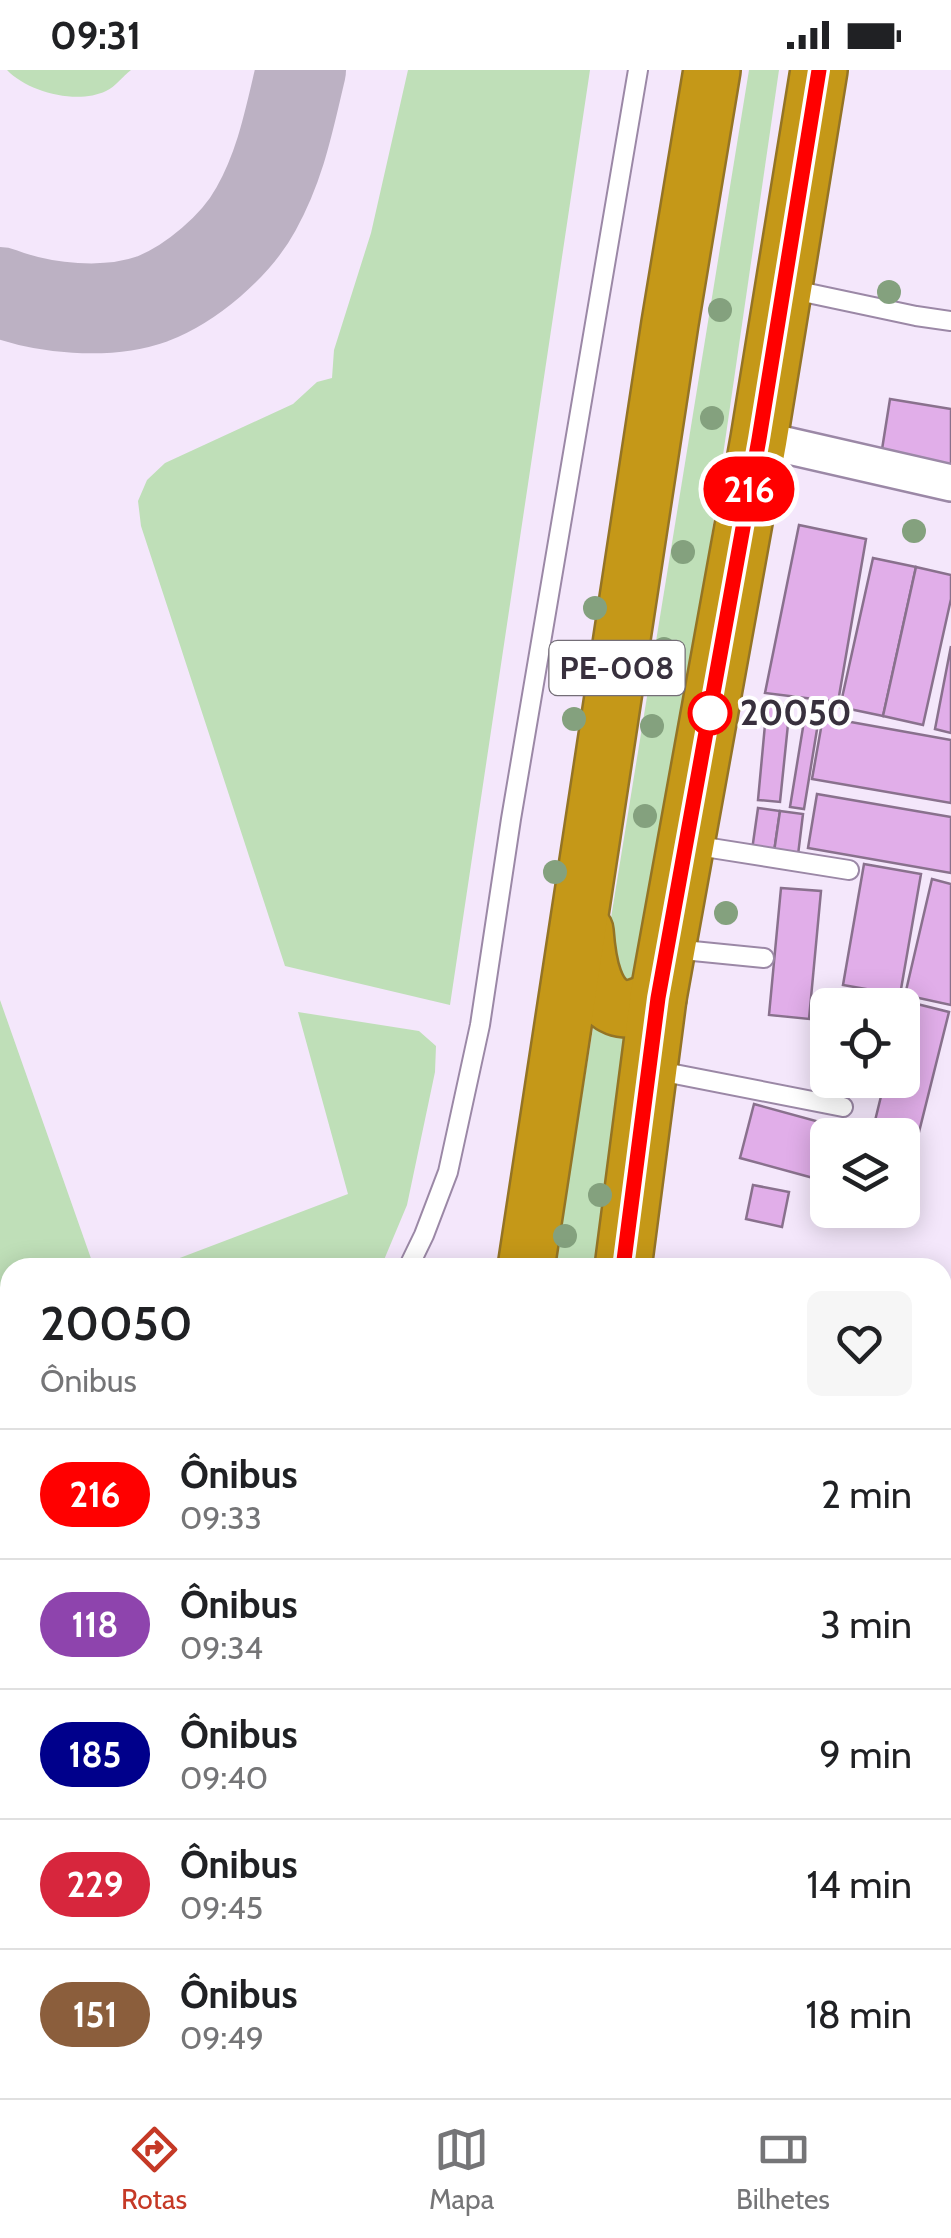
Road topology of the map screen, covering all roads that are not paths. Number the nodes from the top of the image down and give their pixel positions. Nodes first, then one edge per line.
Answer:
1 (638, 70) edge
2 (712, 70) edge
3 (819, 70) edge
4 (784, 288) junction
5 (951, 321) edge
6 (759, 439) junction
7 (951, 483) edge
8 (686, 844) junction
9 (850, 870) dead end
10 (582, 898) junction
11 (764, 958) dead end
12 (663, 973) junction
13 (649, 1068) junction
14 (844, 1107) dead end
15 (424, 1235) junction
16 (413, 1258) edge
17 (421, 1258) edge
18 (528, 1258) edge
19 (623, 1258) edge

1 - 15 lane
2 - 10 highway, PE-008
3 - 4 highway, PE-008
4 - 5 lane
4 - 6 highway, PE-008
6 - 7 street
6 - 8 highway, PE-008
8 - 9 lane
8 - 12 highway, PE-008
10 - 12 highway
10 - 18 highway, PE-008
11 - 12 lane
12 - 13 highway, PE-008
13 - 14 lane
13 - 19 highway, PE-008
15 - 16 lane
15 - 17 lane

